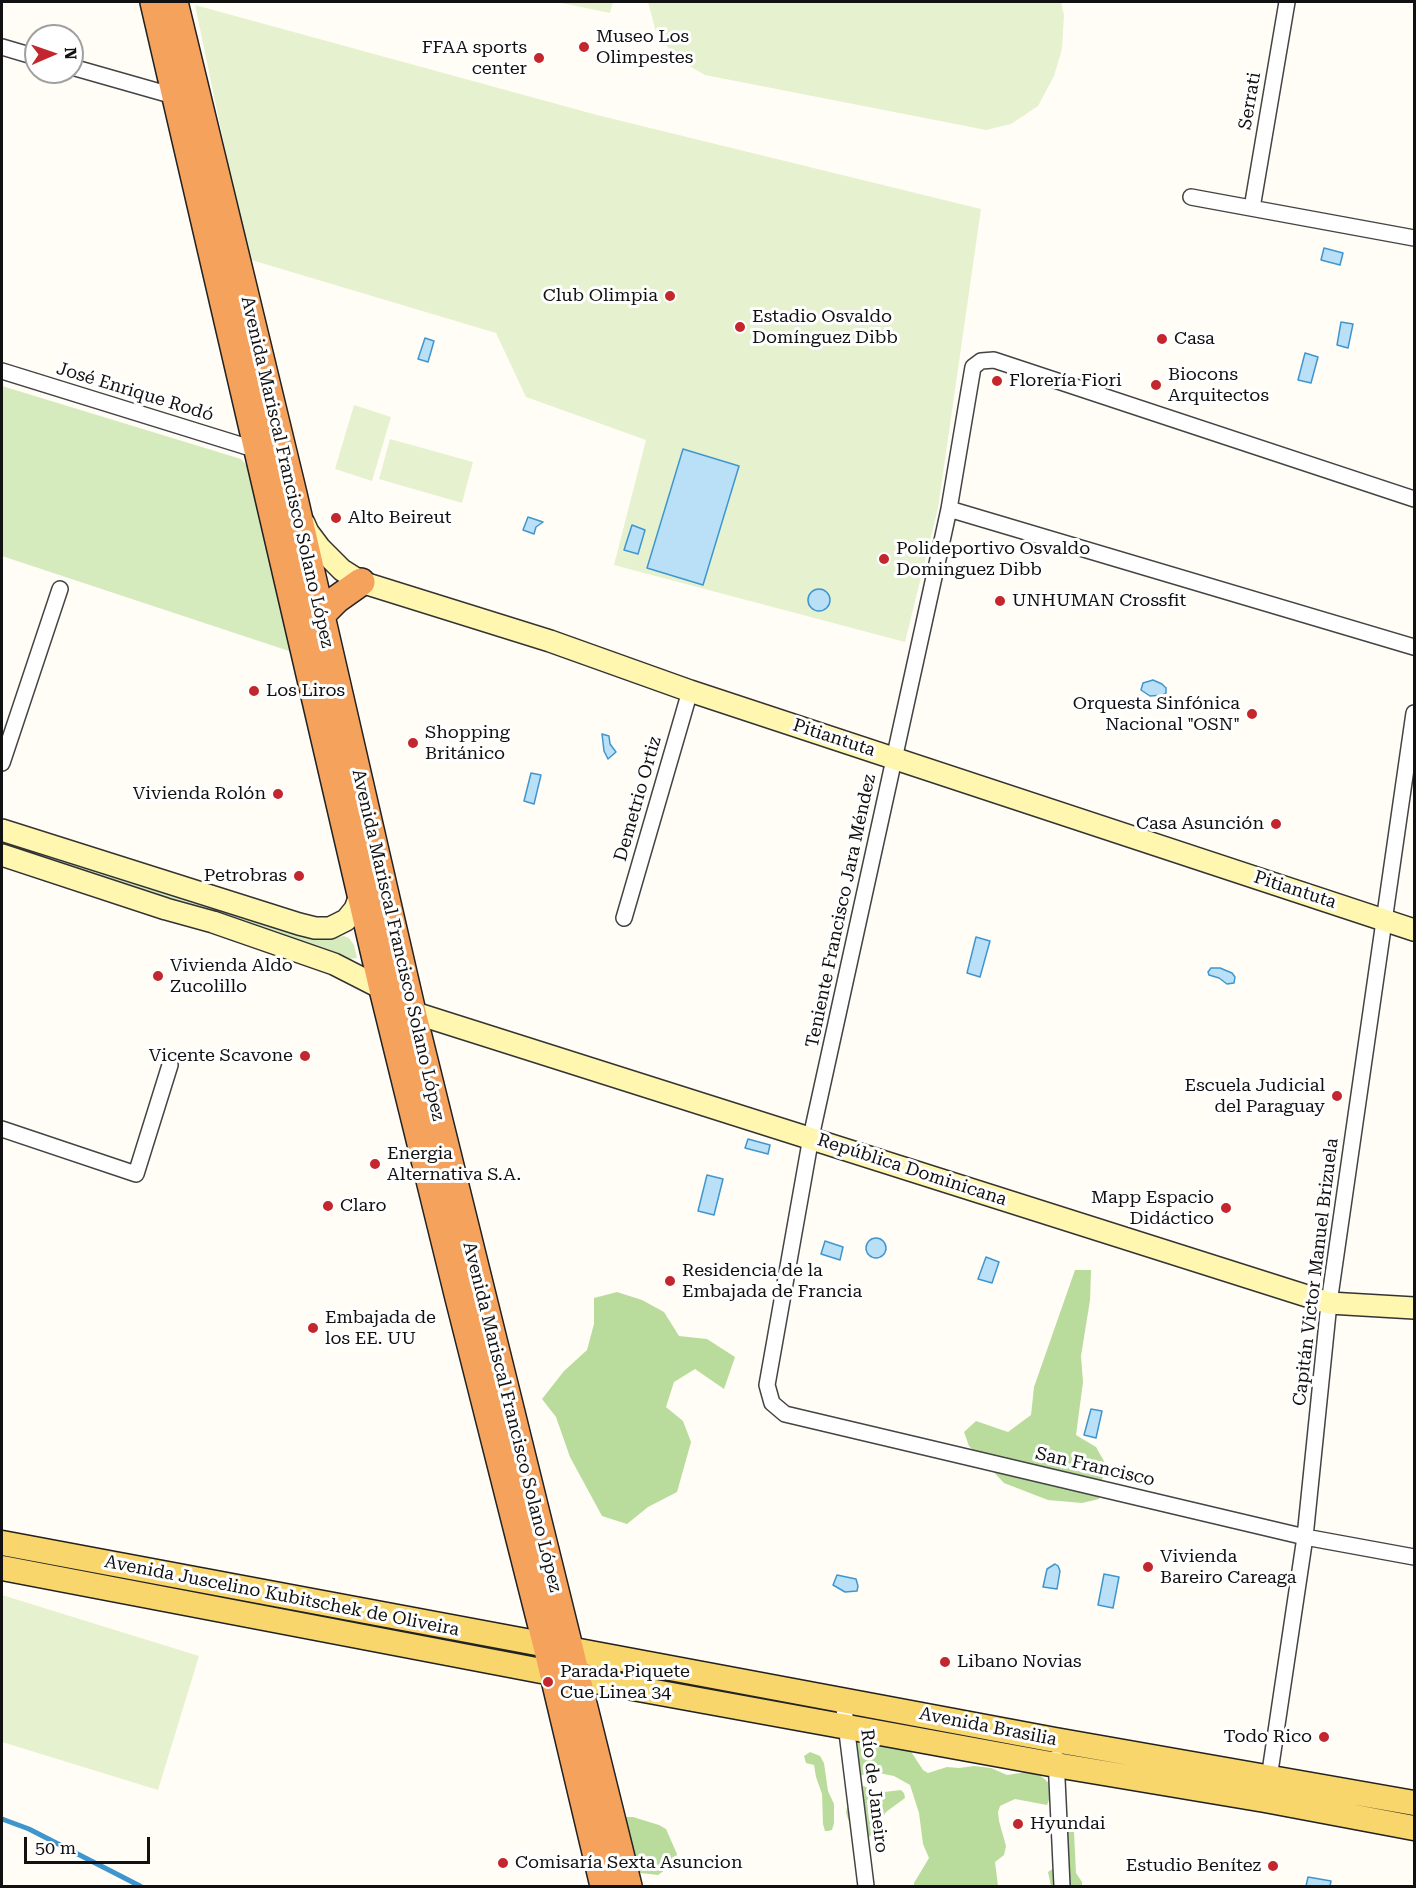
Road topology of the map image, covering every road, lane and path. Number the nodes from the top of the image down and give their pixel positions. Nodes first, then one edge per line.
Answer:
1 (154, 2) edge
2 (174, 2) edge
3 (1287, 2) edge
4 (2, 47) edge
5 (24, 53) edge
6 (84, 70) edge
7 (174, 96) junction
8 (1191, 197) dead end
9 (1252, 208) junction
10 (1414, 238) edge
11 (2, 371) edge
12 (257, 450) junction
13 (293, 495) junction
14 (1414, 499) edge
15 (949, 509) junction
16 (361, 582) junction
17 (60, 589) dead end
18 (321, 615) junction
19 (1414, 647) edge
20 (304, 651) junction
21 (690, 691) junction
22 (1414, 713) edge
23 (894, 758) junction
24 (2, 763) edge
25 (2, 830) edge
26 (2, 855) edge
27 (172, 884) junction
28 (361, 893) junction
29 (166, 909) junction
30 (624, 918) dead end
31 (1383, 919) junction
32 (1414, 930) edge
33 (383, 989) junction
34 (412, 1012) junction
35 (170, 1065) dead end
36 (2, 1129) edge
37 (811, 1137) junction
38 (1329, 1303) junction
39 (1414, 1308) edge
40 (772, 1403) joint
41 (1305, 1537) junction
42 (2, 1543) edge
43 (1414, 1557) edge
44 (2, 1568) edge
45 (258, 1591) junction
46 (253, 1616) junction
47 (563, 1662) junction
48 (843, 1700) junction
49 (846, 1726) junction
50 (1055, 1740) junction
51 (1056, 1765) junction
52 (1267, 1788) junction
53 (1414, 1803) edge
54 (1414, 1828) edge
55 (604, 1887) edge
56 (628, 1887) edge
57 (866, 1887) edge
58 (1062, 1887) edge

1 - 7 highway, Avenida Mariscal Francisco Solano López
2 - 13 highway, Avenida Mariscal Francisco Solano López
3 - 9 street, Serrati
4 - 5 street
6 - 7 street
7 - 12 highway, Avenida Mariscal Francisco Solano López
8 - 9 street
9 - 10 street
11 - 12 street, José Enrique Rodó
12 - 20 highway, Avenida Mariscal Francisco Solano López
13 - 16 street, Pitiantuta
13 - 18 highway, Avenida Mariscal Francisco Solano López
14 - 15 street, Teniente Francisco Jara Méndez
15 - 19 street
15 - 23 street, Teniente Francisco Jara Méndez
16 - 18 highway
16 - 21 street, Pitiantuta
17 - 24 street
18 - 20 highway
18 - 34 highway, Avenida Mariscal Francisco Solano López
20 - 28 highway, Avenida Mariscal Francisco Solano López
21 - 23 street, Pitiantuta
21 - 30 street, Demetrio Ortiz
22 - 31 street, Capitán Victor Manuel Brizuela
23 - 31 street, Pitiantuta
23 - 37 street, Teniente Francisco Jara Méndez
25 - 27 street
26 - 29 street
27 - 28 street
27 - 29 street
28 - 33 highway, Avenida Mariscal Francisco Solano López
29 - 33 street
31 - 32 street, Pitiantuta
31 - 38 street, Capitán Victor Manuel Brizuela
33 - 34 street
33 - 47 highway, Avenida Mariscal Francisco Solano López
34 - 37 street, República Dominicana
34 - 47 highway, Avenida Mariscal Francisco Solano López
35 - 36 street
37 - 38 street, República Dominicana
37 - 40 street, Teniente Francisco Jara Méndez
38 - 39 street, República Dominicana
38 - 41 street, Capitán Victor Manuel Brizuela
40 - 41 street, San Francisco
41 - 43 street, San Francisco
41 - 52 street, Capitán Victor Manuel Brizuela
42 - 45 main road, Avenida Juscelino Kubitschek de Oliveira
44 - 46 main road, Avenida Juscelino Kubitschek de Oliveira
45 - 46 main road
45 - 47 main road, Avenida Juscelino Kubitschek de Oliveira
46 - 47 main road, Avenida Juscelino Kubitschek de Oliveira
47 - 48 main road, Avenida Brasilia
47 - 49 main road, Avenida Brasilia
47 - 55 highway, Avenida Mariscal Francisco Solano López
47 - 56 highway, Avenida Mariscal Francisco Solano López
48 - 49 street, Río de Janeiro
48 - 50 main road, Avenida Brasilia
49 - 51 main road, Avenida Brasilia
49 - 57 street, Río de Janeiro
50 - 51 street
50 - 52 main road, Avenida Brasilia
51 - 52 main road, Avenida Brasilia
51 - 58 street
52 - 53 main road, Avenida Brasilia
52 - 54 main road, Avenida Brasilia

